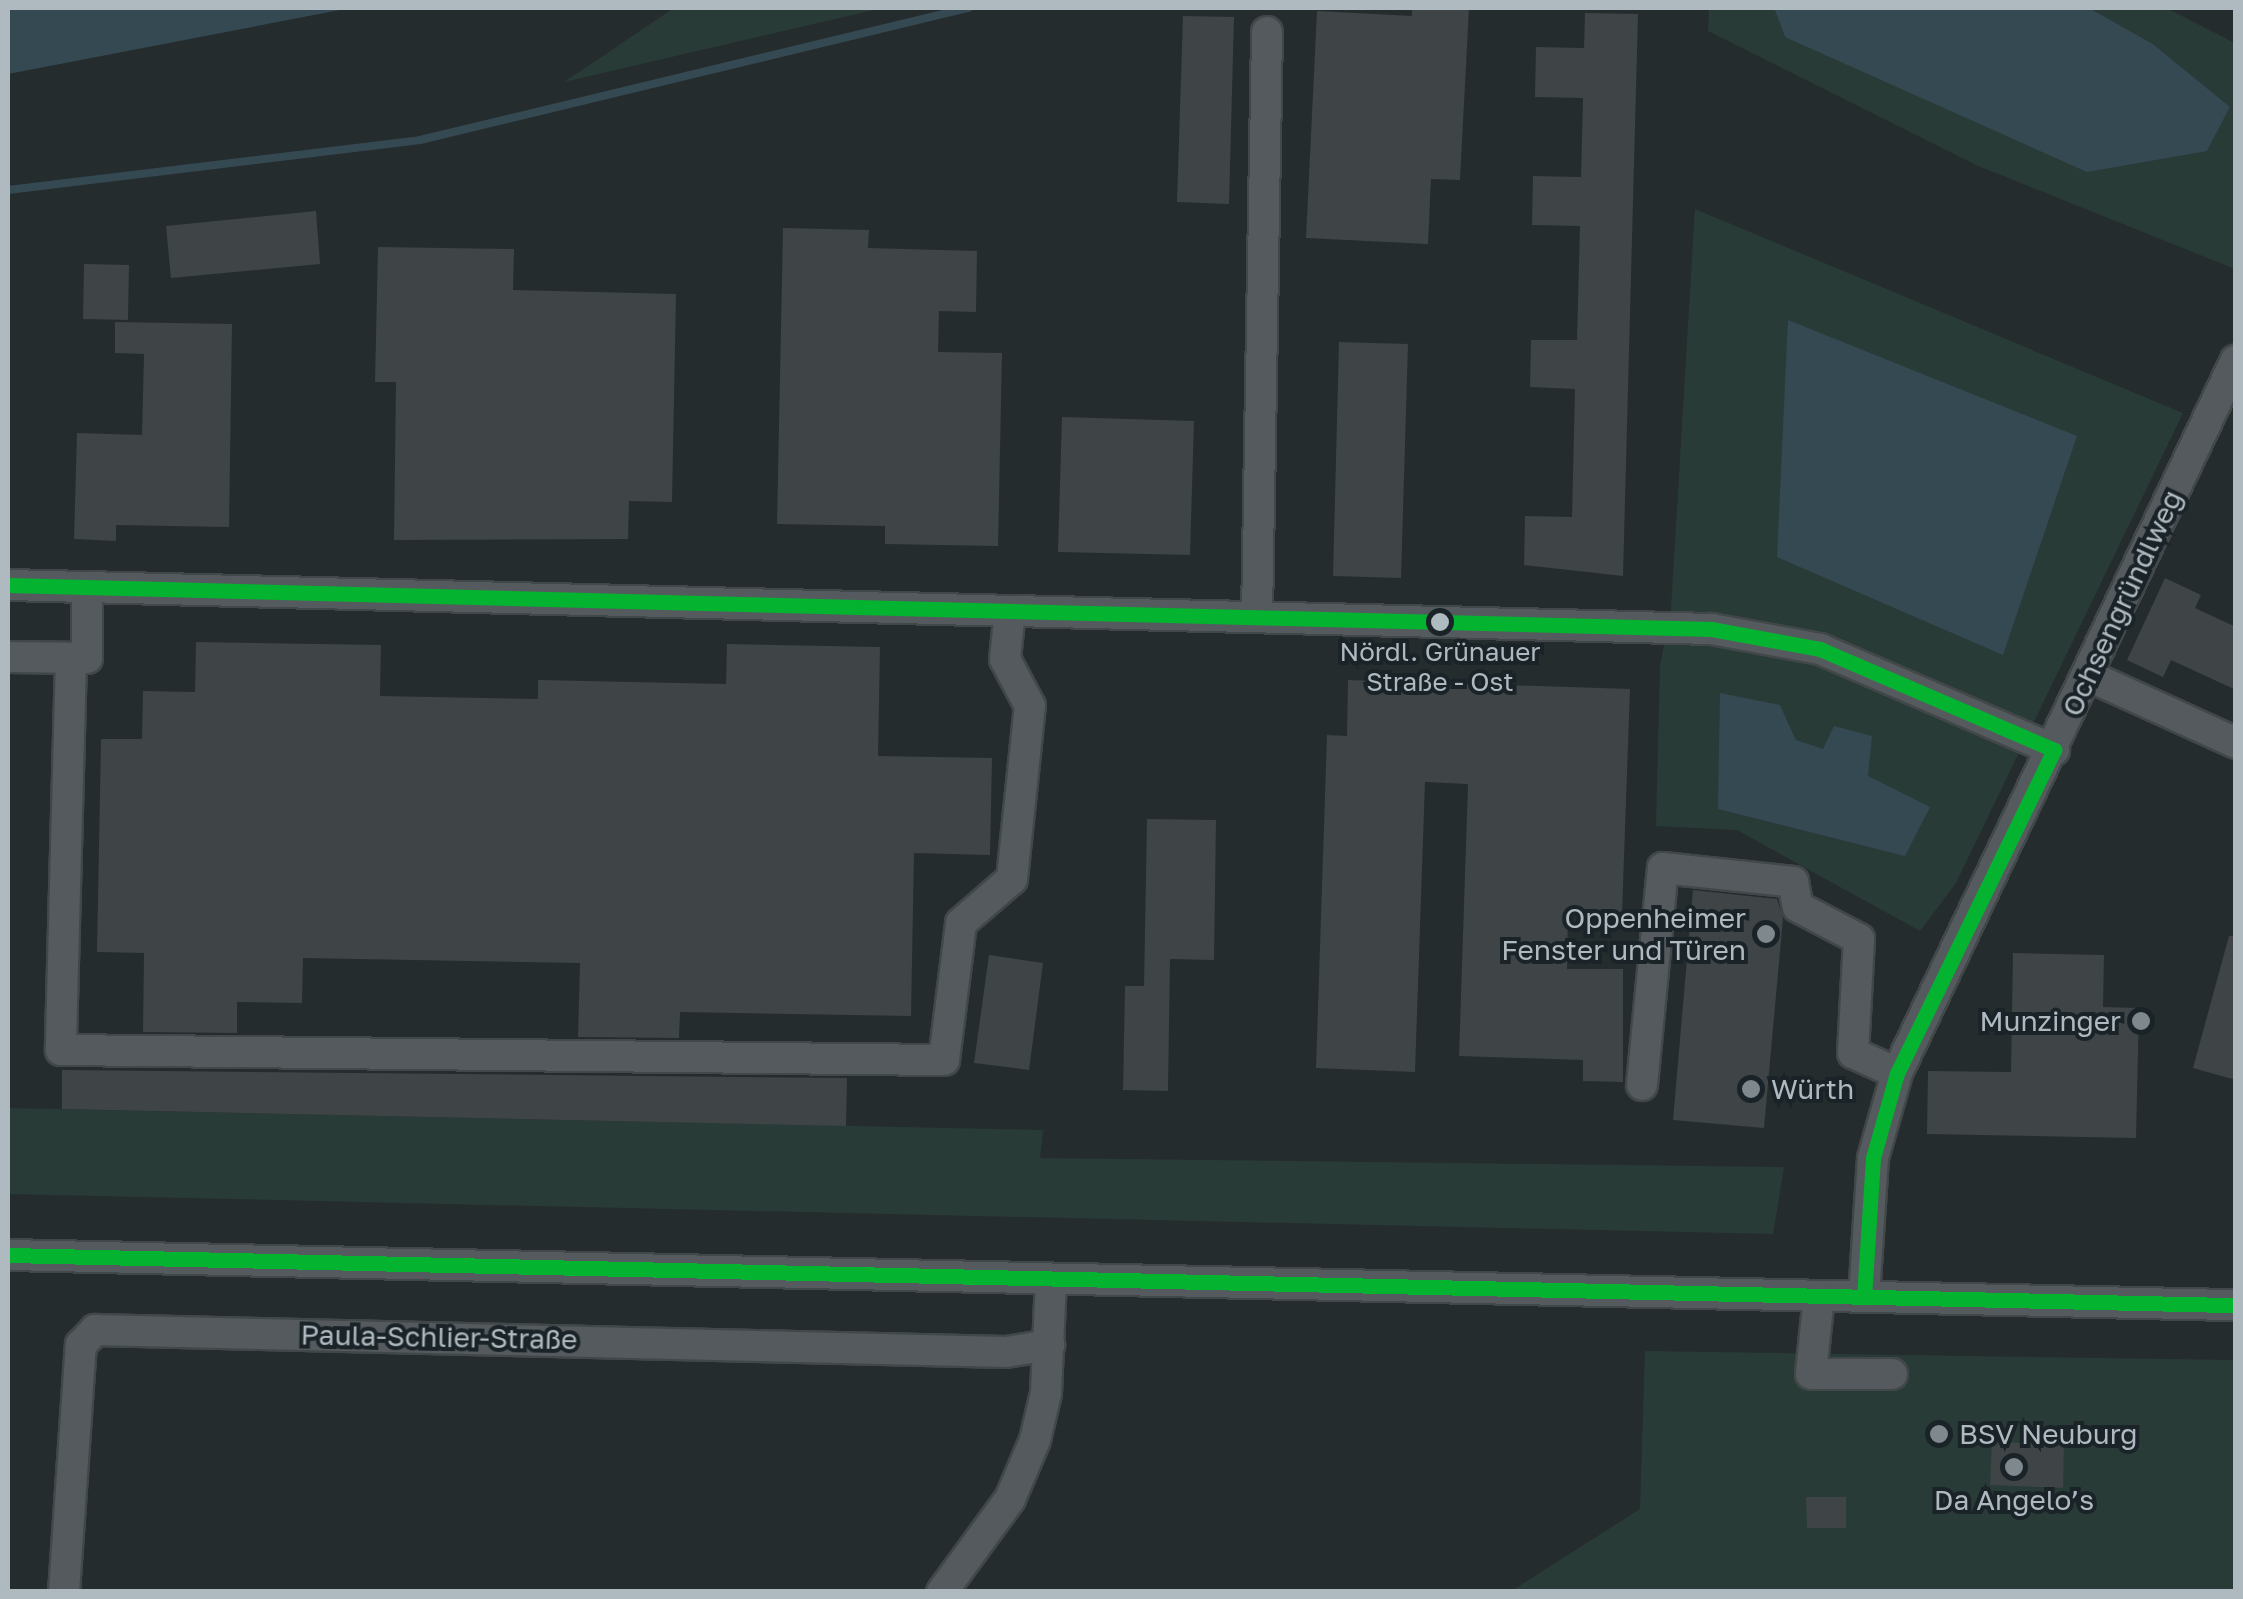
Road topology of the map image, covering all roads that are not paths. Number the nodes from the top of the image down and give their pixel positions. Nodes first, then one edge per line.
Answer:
1 (1267, 32) dead end
2 (2236, 360) edge
3 (8, 585) edge
4 (88, 587) junction
5 (1010, 611) junction
6 (1257, 617) junction
7 (8, 657) edge
8 (71, 659) junction
9 (2089, 676) junction
10 (2236, 743) edge
11 (2054, 750) junction
12 (1897, 1072) junction
13 (1642, 1085) dead end
14 (8, 1255) edge
15 (1051, 1279) junction
16 (1819, 1296) junction
17 (1864, 1297) junction
18 (2236, 1304) edge
19 (1049, 1344) junction
20 (1892, 1374) dead end
21 (64, 1592) edge
22 (942, 1592) edge

1 - 6 street
2 - 9 street, Ochsengründlweg
3 - 4 street
4 - 5 street
4 - 8 street
5 - 6 street
5 - 8 street
6 - 11 street
7 - 8 street
9 - 10 street
9 - 11 street, Ochsengründlweg
11 - 12 street, Ochsengründlweg
12 - 13 street
12 - 17 street, Ochsengründlweg
14 - 15 street
15 - 16 street
15 - 19 street
16 - 17 street
16 - 20 street
17 - 18 street
19 - 21 street, Paula-Schlier-Straße
19 - 22 street

